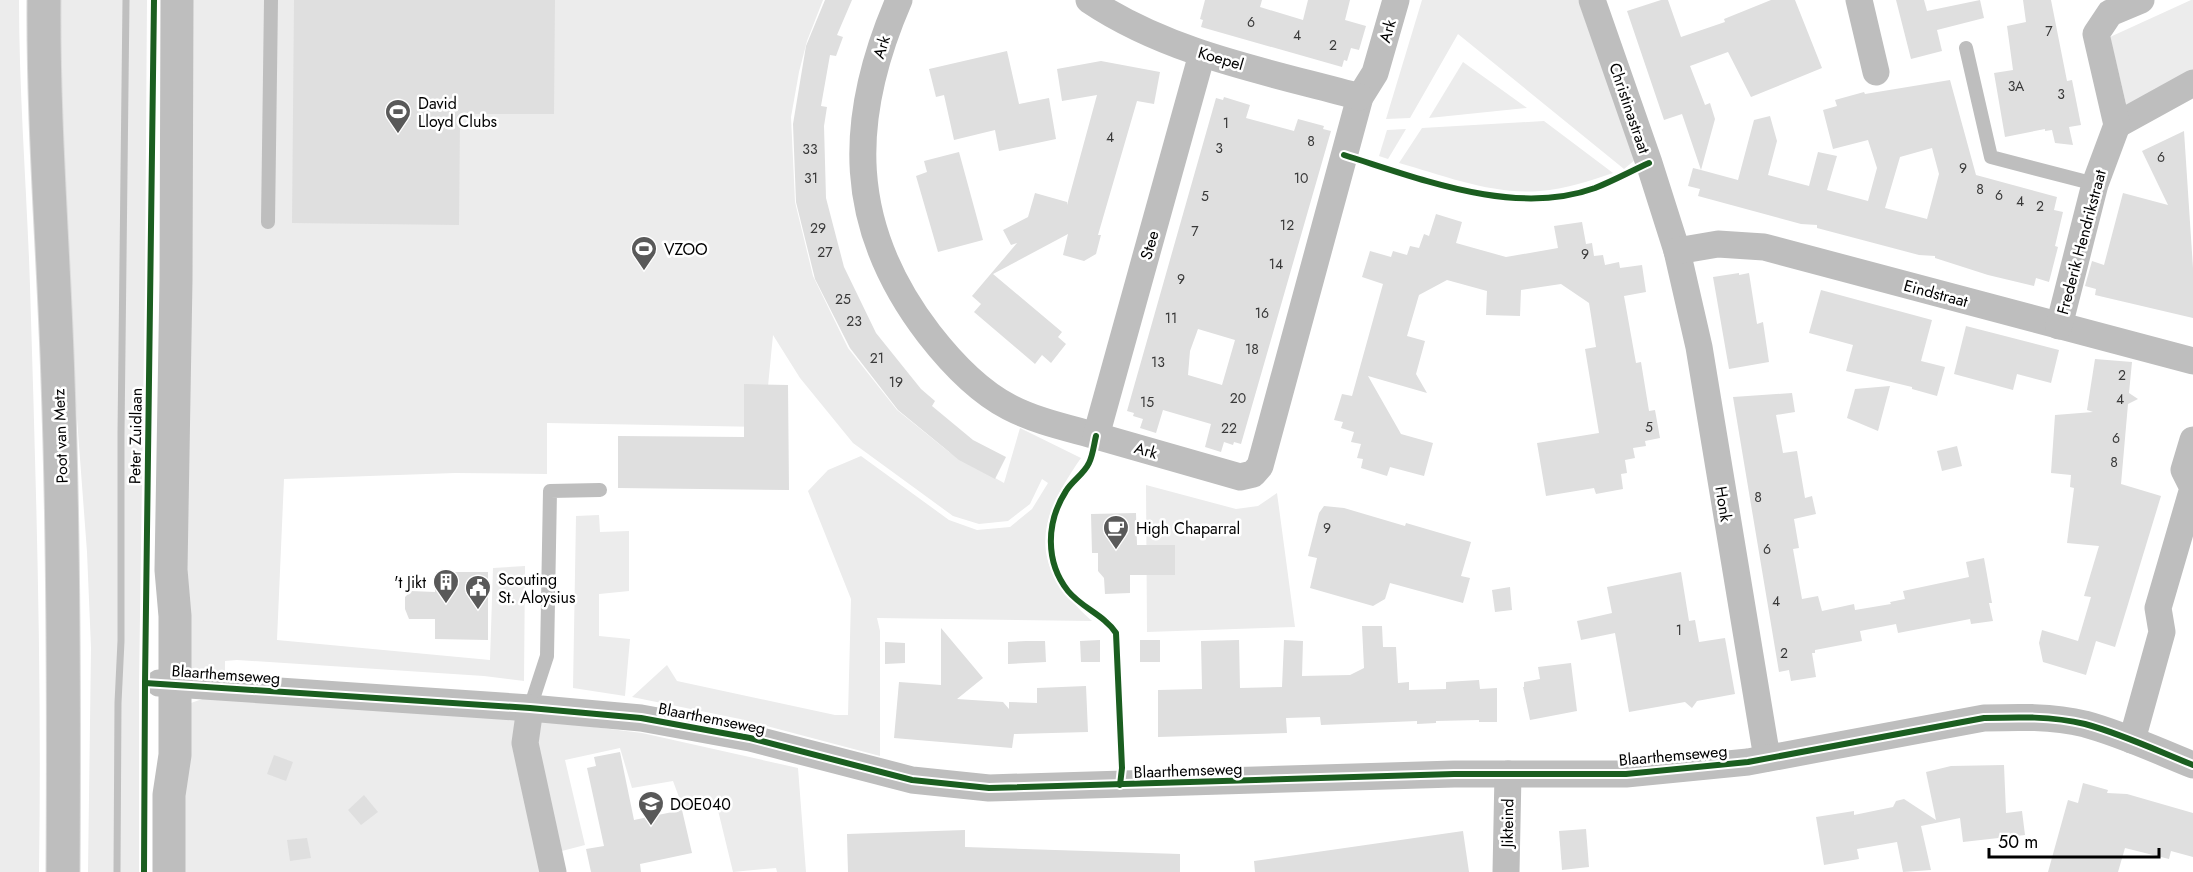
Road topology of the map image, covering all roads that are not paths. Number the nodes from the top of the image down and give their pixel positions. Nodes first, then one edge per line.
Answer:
1 (44, 0) edge
2 (177, 0) edge
3 (271, 0) edge
4 (899, 0) edge
5 (1089, 0) edge
6 (1396, 0) edge
7 (1592, 0) edge
8 (1859, 0) edge
9 (2141, 0) edge
10 (1966, 48) dead end
11 (1202, 54) junction
12 (1876, 72) dead end
13 (2193, 83) edge
14 (1360, 96) junction
15 (2117, 125) junction
16 (2095, 184) junction
17 (268, 222) dead end
18 (1677, 251) junction
19 (2059, 326) junction
20 (2193, 361) edge
21 (1096, 436) junction
22 (2193, 440) edge
23 (600, 490) dead end
24 (167, 683) junction
25 (530, 708) junction
26 (2132, 740) junction
27 (1767, 758) junction
28 (2193, 765) edge
29 (1508, 774) junction
30 (63, 872) edge
31 (169, 872) edge
32 (553, 872) edge
33 (1506, 872) edge

1 - 30 main road, Poot van Metz
2 - 24 main road
3 - 17 lane
4 - 21 street, Ark
5 - 11 street, Koepel
6 - 14 street, Ark
7 - 18 street, Christinastraat
8 - 12 street
9 - 15 street
10 - 16 lane
11 - 14 street, Koepel
11 - 21 street, Stee
13 - 15 street
14 - 21 street, Ark
15 - 16 street, Frederik Hendrikstraat
16 - 19 street, Frederik Hendrikstraat
18 - 19 street, Eindstraat
18 - 27 street, Honk
19 - 20 street, Eindstraat
22 - 26 street
23 - 25 lane
24 - 25 street, Blaarthemseweg
24 - 31 main road
25 - 29 street, Blaarthemseweg
25 - 32 street
26 - 27 street, Blaarthemseweg
26 - 28 street, Blaarthemseweg
27 - 29 street, Blaarthemseweg
29 - 33 street, Jikteind

